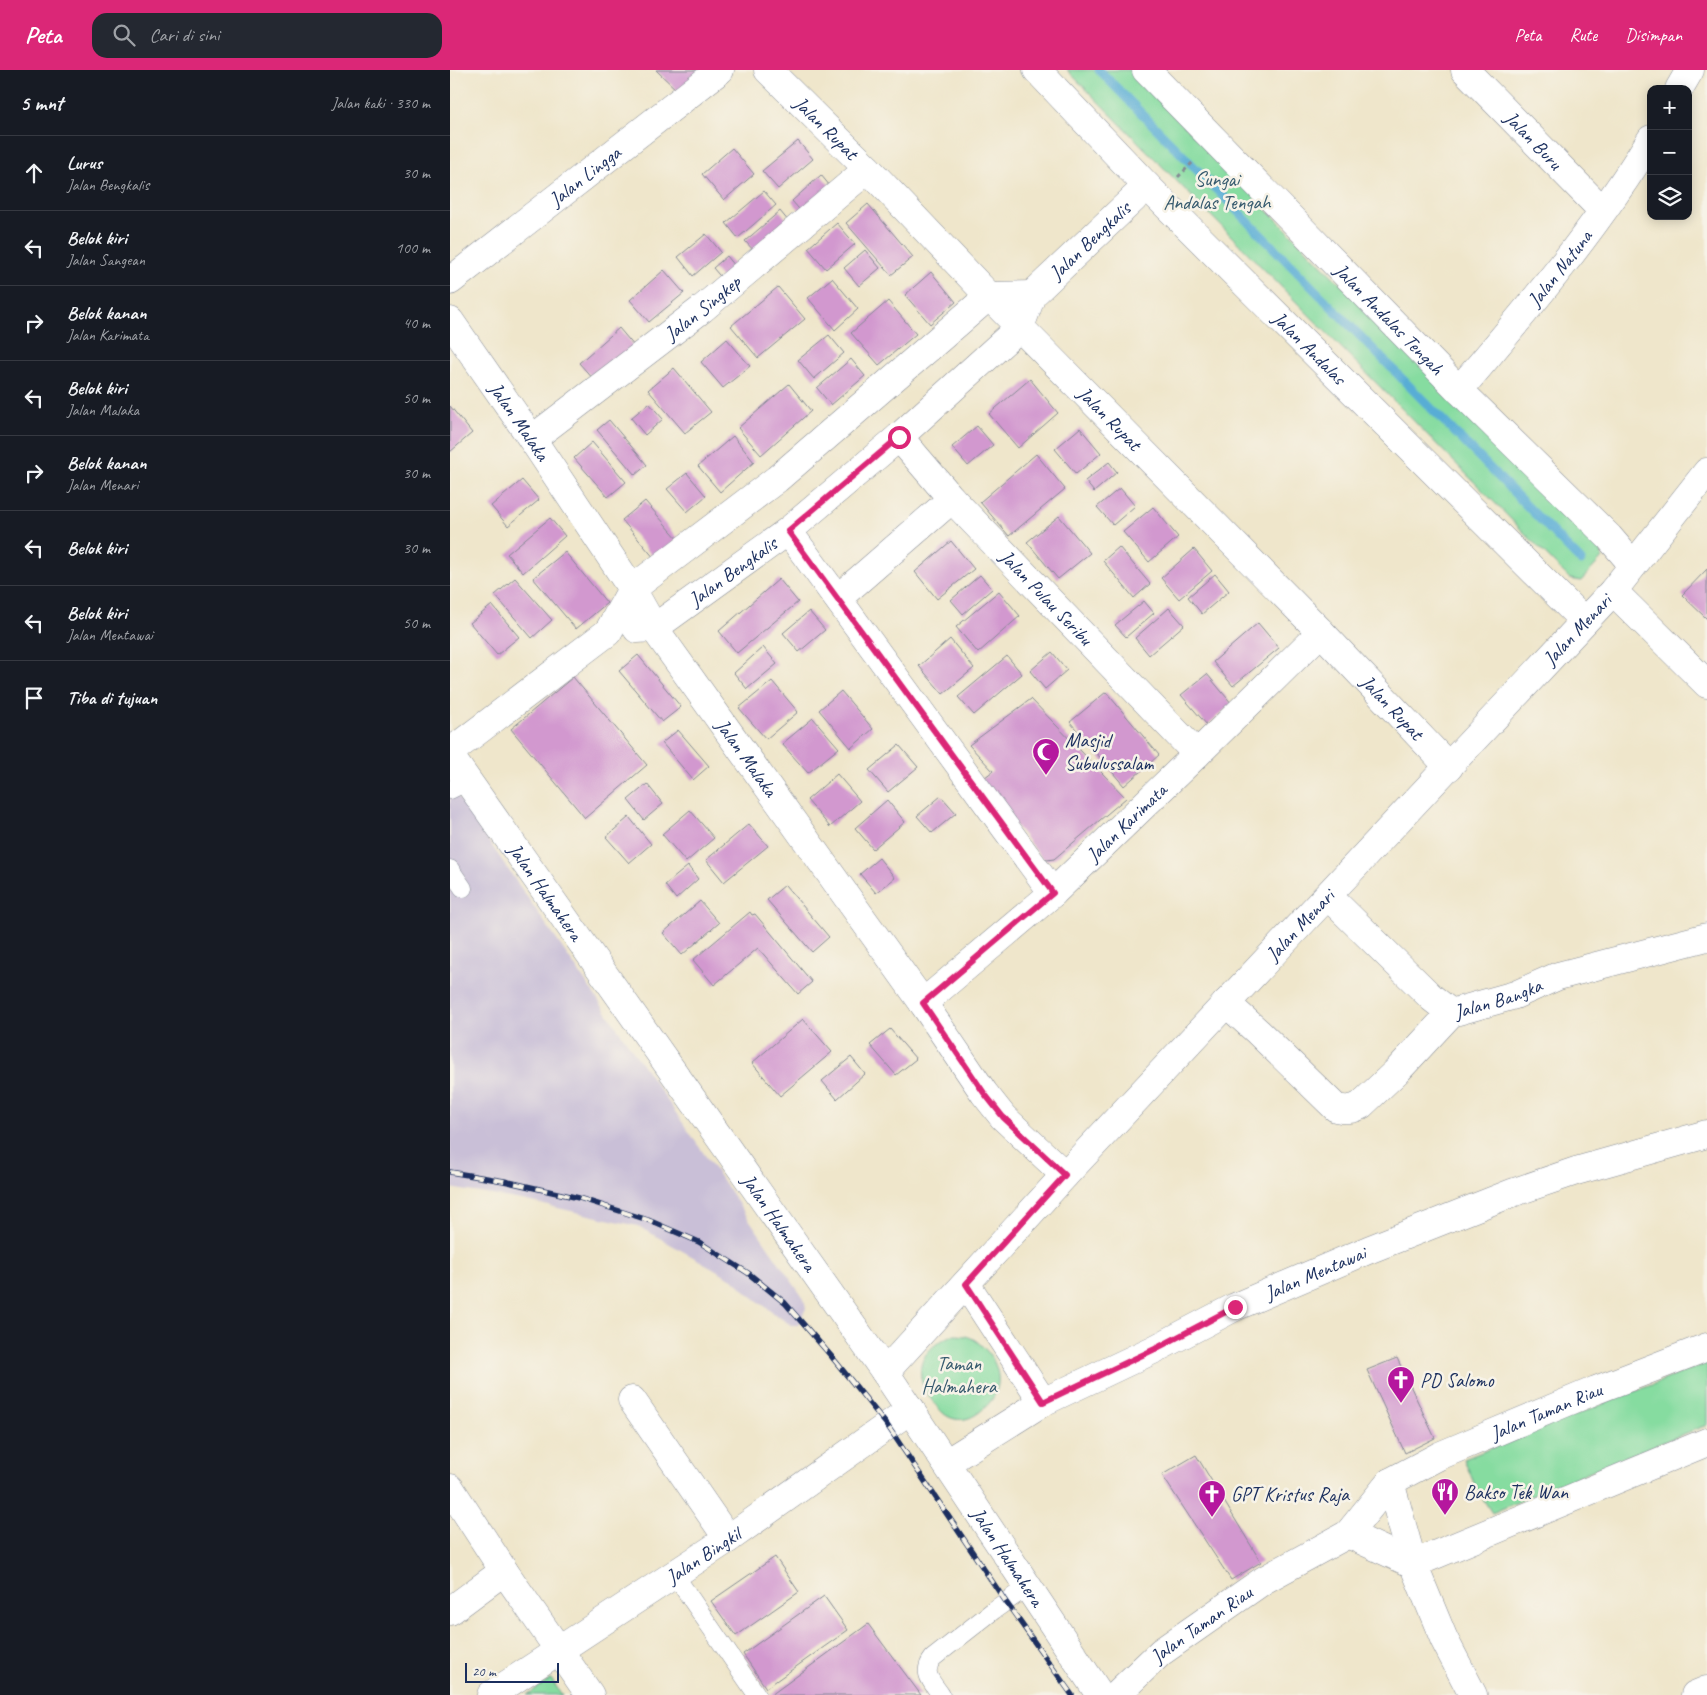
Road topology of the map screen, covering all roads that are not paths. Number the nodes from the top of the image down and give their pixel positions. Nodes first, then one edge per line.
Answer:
1 (720, 70) edge
2 (768, 70) edge
3 (1037, 70) edge
4 (1146, 70) edge
5 (1465, 70) edge
6 (1690, 70) edge
7 (1681, 85) edge
8 (1647, 145) edge
9 (868, 169) junction
10 (1148, 186) junction
11 (1602, 210) junction
12 (450, 280) edge
13 (1032, 295) junction
14 (990, 296) junction
15 (450, 320) edge
16 (1020, 327) junction
17 (1459, 390) junction
18 (899, 437) junction
19 (532, 439) junction
20 (1707, 472) edge
21 (952, 499) junction
22 (788, 531) junction
23 (1633, 565) junction
24 (632, 589) junction
25 (1613, 591) junction
26 (838, 598) junction
27 (1584, 621) junction
28 (654, 628) junction
29 (608, 632) junction
30 (1321, 632) junction
31 (1707, 684) edge
32 (450, 752) edge
33 (1197, 754) junction
34 (450, 756) edge
35 (1449, 766) junction
36 (459, 786) edge
37 (450, 869) edge
38 (463, 888) dead end
39 (1053, 893) junction
40 (1328, 896) junction
41 (1707, 938) edge
42 (923, 1003) junction
43 (1226, 1003) junction
44 (1451, 1013) junction
45 (1707, 1134) edge
46 (1065, 1175) junction
47 (966, 1284) junction
48 (1707, 1347) edge
49 (885, 1372) junction
50 (632, 1400) dead end
51 (1043, 1402) junction
52 (910, 1409) junction
53 (1707, 1442) edge
54 (946, 1463) junction
55 (1390, 1482) junction
56 (450, 1488) edge
57 (1348, 1534) junction
58 (728, 1538) junction
59 (1413, 1564) junction
60 (504, 1571) junction
61 (674, 1574) junction
62 (1028, 1587) junction
63 (450, 1611) edge
64 (558, 1651) junction
65 (1707, 1690) edge
66 (491, 1695) edge
67 (590, 1695) edge
68 (757, 1695) edge
69 (941, 1695) edge
70 (1100, 1695) edge
71 (1116, 1695) edge
72 (1473, 1695) edge
73 (1695, 1695) edge

1 - 12 street, Jalan Lingga
2 - 9 street, Jalan Rupat
3 - 10 street, Jalan Andalas
4 - 17 street, Jalan Andalas Tengah
5 - 11 street, Jalan Buru
6 - 7 street
8 - 11 street, Jalan Natuna
9 - 14 street, Jalan Rupat
9 - 19 street, Jalan Singkep
10 - 13 street, Jalan Bengkalis
10 - 27 street, Jalan Andalas
11 - 17 street, Jalan Natuna
13 - 14 street, Jalan Bengkalis
13 - 16 street, Jalan Bengkalis
14 - 16 street, Jalan Rupat
14 - 24 street
15 - 19 street, Jalan Malaka
16 - 18 street, Jalan Bengkalis
16 - 30 street, Jalan Rupat
17 - 23 street, Jalan Andalas Tengah
18 - 21 street, Jalan Pulau Seribu
18 - 22 street, Jalan Bengkalis
19 - 24 street, Jalan Malaka
20 - 23 street, Jalan Menari
21 - 26 street
21 - 33 street, Jalan Pulau Seribu
22 - 26 street
22 - 28 street, Jalan Bengkalis
23 - 25 street, Jalan Menari
24 - 28 street, Jalan Malaka
24 - 29 street
25 - 27 street, Jalan Menari
25 - 31 street
26 - 39 street
27 - 35 street, Jalan Menari
28 - 29 street
28 - 42 street, Jalan Malaka
29 - 32 street
30 - 33 street, Jalan Karimata
30 - 35 street, Jalan Rupat
33 - 39 street, Jalan Karimata
34 - 36 street, Jalan Halmahera
35 - 40 street, Jalan Menari
36 - 49 street, Jalan Halmahera
37 - 38 lane
39 - 42 street, Jalan Karimata
40 - 43 street, Jalan Menari
40 - 44 street, Jalan Bangka
41 - 44 street, Jalan Bangka
42 - 46 street, Jalan Malaka
43 - 44 street
43 - 46 street, Jalan Menari
45 - 51 street, Jalan Mentawai
46 - 47 street, Jalan Menari
47 - 49 street, Jalan Menari
47 - 51 street
48 - 55 street, Jalan Taman Riau
49 - 52 street, Jalan Halmahera
50 - 58 street
51 - 54 street, Jalan Mentawai
52 - 54 street, Jalan Halmahera
52 - 58 street, Jalan Bingkil
53 - 59 street
54 - 62 street, Jalan Halmahera
55 - 57 street, Jalan Taman Riau
55 - 59 street
56 - 60 street
57 - 59 street
57 - 71 street, Jalan Taman Riau
58 - 61 street, Jalan Bingkil
59 - 72 street
60 - 63 street
60 - 64 street
61 - 64 street, Jalan Bingkil
61 - 68 lane
62 - 69 lane
62 - 70 street, Jalan Halmahera
64 - 66 street, Jalan Bingkil
64 - 67 street
65 - 73 street

